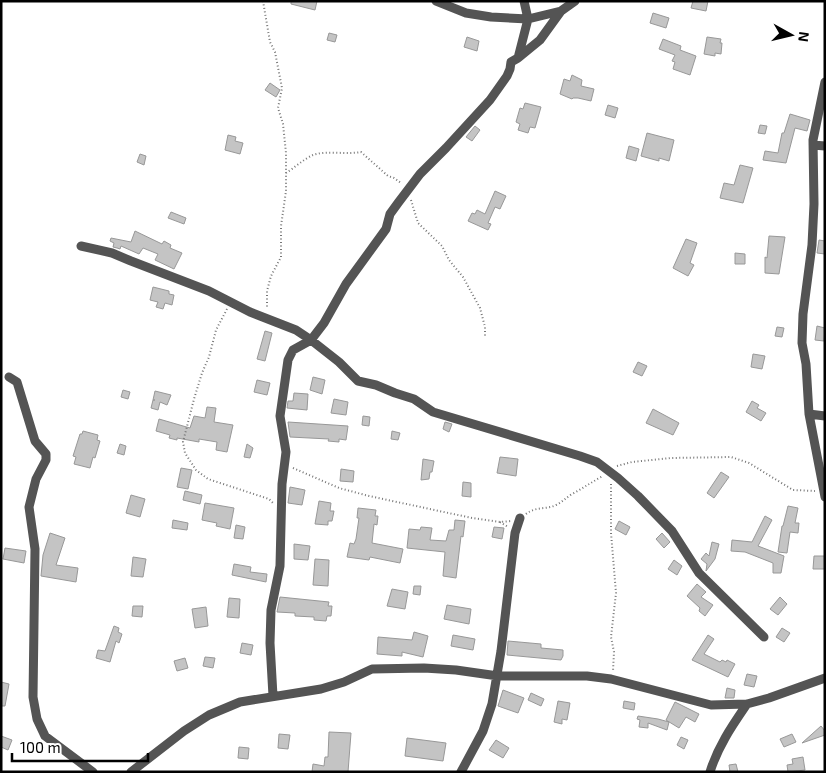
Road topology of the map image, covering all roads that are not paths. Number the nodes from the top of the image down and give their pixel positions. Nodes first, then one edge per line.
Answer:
1 (436, 1) edge
2 (524, 1) edge
3 (575, 1) edge
4 (561, 11) junction
5 (528, 19) junction
6 (518, 58) junction
7 (825, 82) edge
8 (813, 145) junction
9 (825, 146) edge
10 (81, 246) dead end
11 (311, 340) junction
12 (9, 377) dead end
13 (809, 414) junction
14 (825, 416) edge
15 (824, 495) edge
16 (520, 518) road end
17 (764, 637) dead end
18 (498, 676) junction
19 (825, 678) edge
20 (273, 696) junction
21 (747, 704) junction
22 (93, 772) edge
23 (132, 772) edge
24 (461, 772) edge
25 (710, 772) edge

1 - 5 street
2 - 5 street
3 - 4 street
4 - 5 street
4 - 6 street
5 - 6 street
6 - 11 street
7 - 8 street
8 - 9 street
8 - 13 street
10 - 11 street
11 - 17 street
11 - 20 street
12 - 22 street
13 - 14 street
13 - 15 street
16 - 18 street
18 - 20 street
18 - 21 street
18 - 24 street
19 - 21 street
20 - 23 street
21 - 25 street

